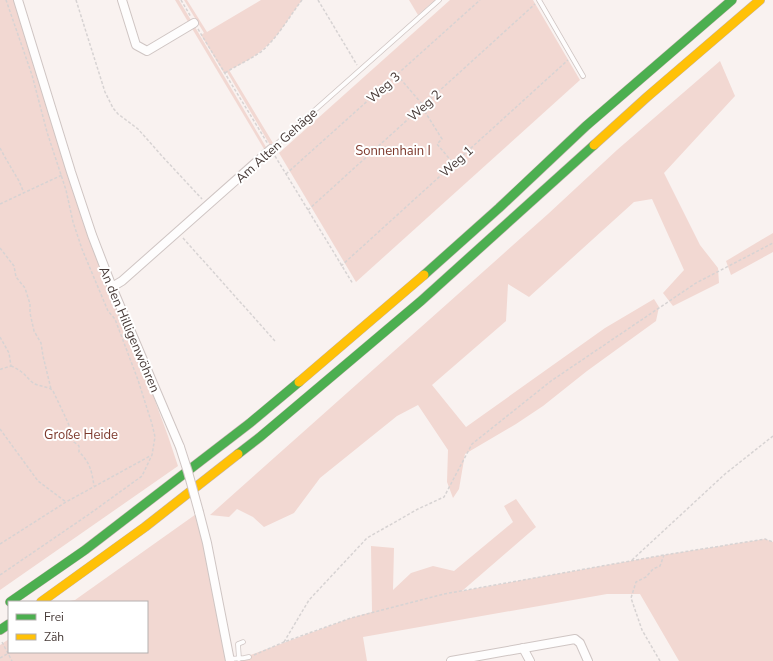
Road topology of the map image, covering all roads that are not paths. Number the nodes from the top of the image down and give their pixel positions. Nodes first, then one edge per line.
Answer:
1 (18, 0) edge
2 (439, 0) edge
3 (539, 0) edge
4 (732, 0) edge
5 (760, 0) edge
6 (125, 1) edge
7 (194, 23) road end
8 (583, 76) dead end
9 (271, 150) joint
10 (112, 287) junction
11 (11, 601) edge
12 (42, 601) edge
13 (243, 642) dead end
14 (523, 648) junction
15 (249, 657) road end
16 (240, 659) junction
17 (230, 660) edge
18 (451, 661) edge
19 (530, 661) edge
20 (588, 661) edge

1 - 10 street, An den Hilligenwöhren
2 - 9 lane, Am Alten Gehäge
3 - 8 lane
4 - 11 highway
5 - 12 highway
6 - 7 street
9 - 10 street, Am Alten Gehäge
10 - 17 street, An den Hilligenwöhren, bridge
13 - 16 lane
14 - 18 street
14 - 19 street
14 - 20 street
15 - 16 lane
16 - 17 lane

